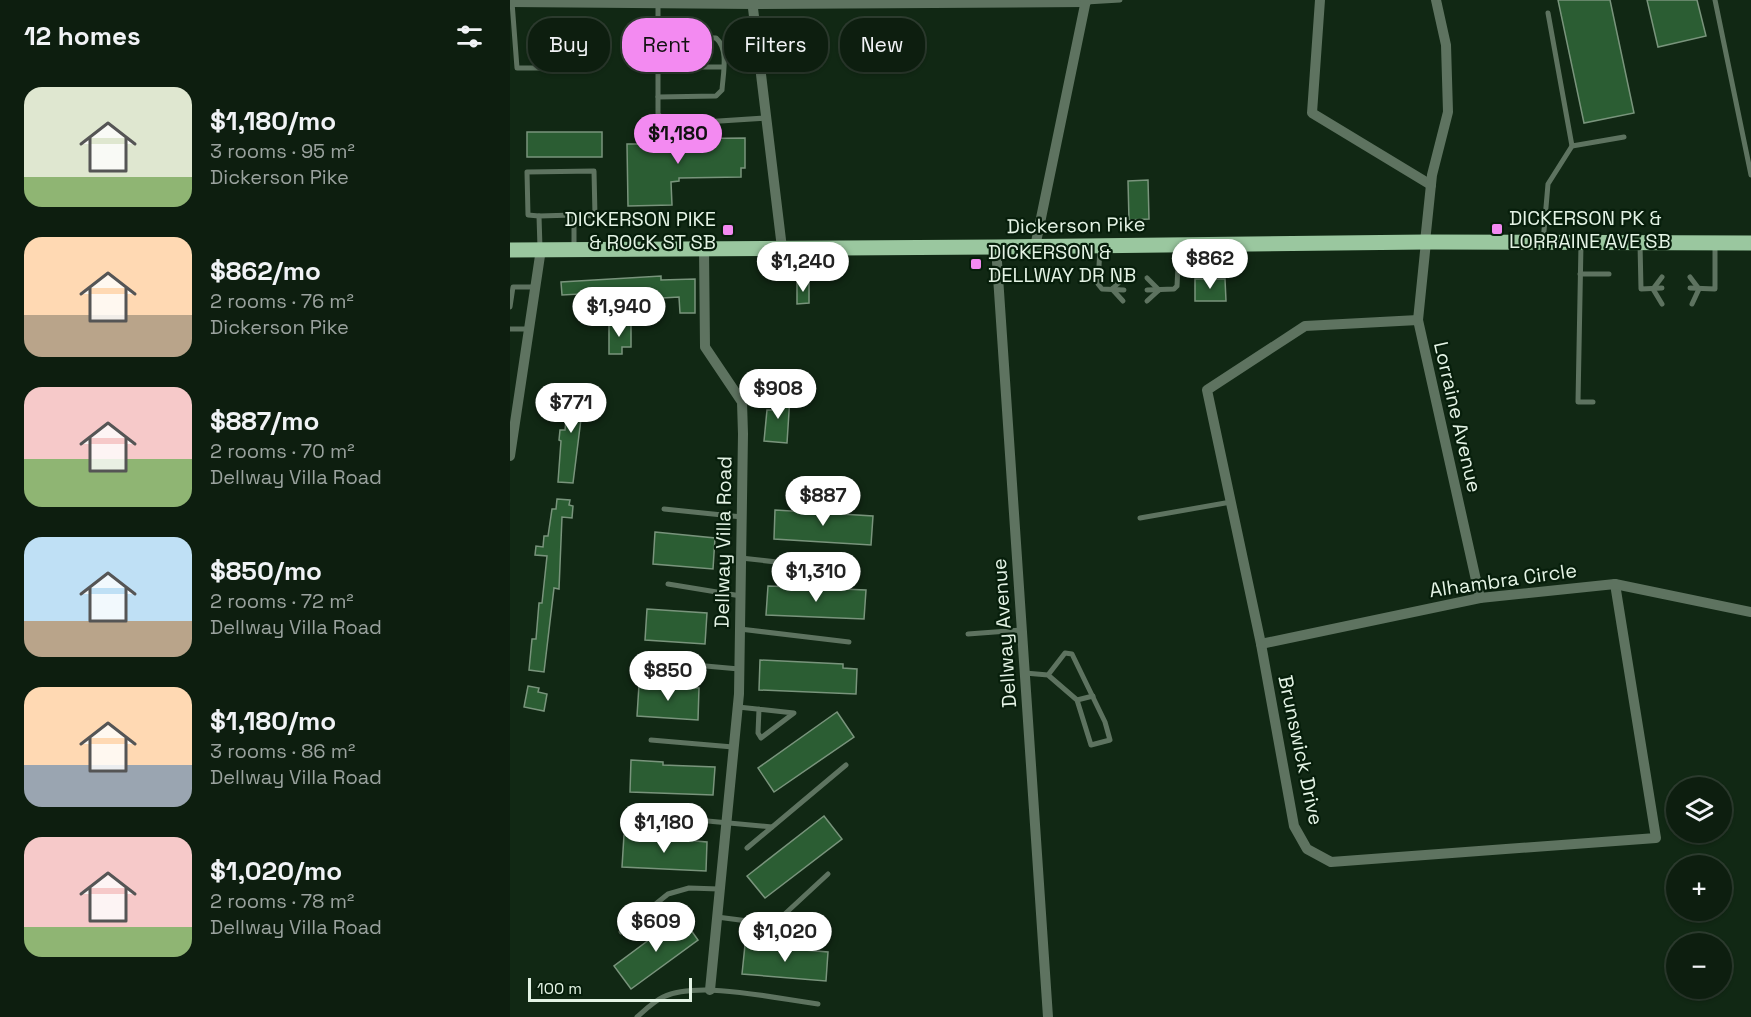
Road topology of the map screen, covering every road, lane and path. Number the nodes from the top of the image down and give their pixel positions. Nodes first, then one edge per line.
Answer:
1 (1120, 0) edge
2 (1320, 0) edge
3 (1436, 0) edge
4 (1715, 0) edge
5 (562, 1) edge
6 (873, 1) edge
7 (1086, 1) edge
8 (511, 2) edge
9 (752, 2) edge
10 (658, 3) junction
11 (1548, 13) dead end
12 (658, 18) edge
13 (712, 38) edge
14 (510, 68) edge
15 (517, 68) junction
16 (528, 68) edge
17 (712, 68) edge
18 (723, 68) junction
19 (658, 72) edge
20 (658, 97) junction
21 (766, 118) junction
22 (1624, 137) dead end
23 (1572, 146) junction
24 (1751, 175) edge
25 (1431, 185) junction
26 (574, 215) junction
27 (539, 216) junction
28 (1425, 242) junction
29 (1543, 242) junction
30 (1581, 243) junction
31 (1640, 243) junction
32 (1715, 243) junction
33 (1751, 243) edge
34 (1179, 245) junction
35 (1100, 246) junction
36 (1035, 247) junction
37 (782, 248) junction
38 (996, 248) junction
39 (540, 249) junction
40 (574, 249) junction
41 (704, 249) junction
42 (510, 250) edge
43 (1580, 274) junction
44 (1609, 274) dead end
45 (1662, 277) dead end
46 (1690, 277) dead end
47 (1124, 278) dead end
48 (1147, 278) dead end
49 (512, 286) edge
50 (535, 287) junction
51 (1662, 288) dead end
52 (1690, 288) dead end
53 (1112, 289) junction
54 (1653, 289) junction
55 (1699, 289) junction
56 (1124, 290) dead end
57 (1147, 290) dead end
58 (1159, 290) junction
59 (1123, 301) dead end
60 (1147, 301) dead end
61 (1662, 304) dead end
62 (1692, 304) dead end
63 (510, 307) edge
64 (1418, 320) junction
65 (510, 329) edge
66 (529, 329) junction
67 (1593, 402) dead end
68 (510, 456) edge
69 (1231, 502) junction
70 (664, 509) dead end
71 (742, 517) junction
72 (1140, 518) dead end
73 (741, 558) junction
74 (856, 570) dead end
75 (668, 584) dead end
76 (1615, 584) junction
77 (741, 596) junction
78 (1480, 598) junction
79 (1751, 612) edge
80 (740, 629) junction
81 (1022, 630) junction
82 (968, 634) dead end
83 (849, 642) dead end
84 (1261, 644) junction
85 (650, 661) dead end
86 (739, 669) junction
87 (1025, 673) junction
88 (1048, 675) junction
89 (1094, 696) junction
90 (1077, 700) junction
91 (738, 707) junction
92 (759, 709) junction
93 (651, 740) dead end
94 (733, 747) junction
95 (846, 765) dead end
96 (643, 815) dead end
97 (727, 822) junction
98 (772, 828) junction
99 (747, 848) dead end
100 (828, 874) dead end
101 (719, 888) junction
102 (716, 917) junction
103 (774, 924) junction
104 (817, 930) dead end
105 (621, 932) dead end
106 (710, 990) junction
107 (818, 1004) dead end
108 (637, 1017) edge
109 (1048, 1017) edge

1 - 7 lane
2 - 25 street
3 - 25 street, Lorraine Avenue
4 - 24 lane
5 - 8 street
5 - 10 street
6 - 7 street
6 - 9 street
7 - 36 street
8 - 15 lane
9 - 10 street
9 - 21 street
10 - 12 lane
11 - 23 lane
13 - 18 lane
14 - 15 lane
15 - 16 lane
17 - 18 lane
18 - 20 lane
19 - 20 lane
20 - 21 lane
21 - 37 street
22 - 23 lane
23 - 29 lane
25 - 28 street, Lorraine Avenue
26 - 27 lane
26 - 27 lane
26 - 40 lane
27 - 39 lane
28 - 29 main road, Dickerson Pike
28 - 34 main road, Dickerson Pike
28 - 64 street, Lorraine Avenue
29 - 30 main road, Dickerson Pike
30 - 31 main road, Dickerson Pike
30 - 43 lane
31 - 32 main road, Dickerson Pike
31 - 54 lane
32 - 33 main road, Dickerson Pike
32 - 55 lane
34 - 35 main road, Dickerson Pike
34 - 58 lane
35 - 36 main road, Dickerson Pike
35 - 53 lane
36 - 38 main road, Dickerson Pike
37 - 38 main road, Dickerson Pike
37 - 41 main road, Dickerson Pike
38 - 81 street, Dellway Avenue
39 - 40 main road, Dickerson Pike
39 - 42 main road, Dickerson Pike
39 - 50 street
40 - 41 main road, Dickerson Pike
41 - 71 street, Dellway Villa Road
43 - 44 lane
43 - 67 lane
45 - 54 lane
46 - 55 lane
47 - 53 lane
48 - 58 lane
49 - 50 lane
49 - 63 lane
50 - 66 street
51 - 54 lane
52 - 55 lane
53 - 56 lane
53 - 59 lane
54 - 61 lane
55 - 62 lane
57 - 58 lane
58 - 60 lane
64 - 69 street, Brunswick Drive
64 - 78 street, Lorraine Avenue
65 - 66 lane
66 - 68 street
69 - 72 lane
69 - 84 street, Brunswick Drive
70 - 71 lane
71 - 73 street, Dellway Villa Road
73 - 74 lane
73 - 77 street, Dellway Villa Road
75 - 77 lane
76 - 78 street, Alhambra Circle
76 - 79 street, Alhambra Circle
76 - 84 street, Brunswick Drive
77 - 80 street, Dellway Villa Road
78 - 84 street, Alhambra Circle
80 - 83 lane
80 - 86 street, Dellway Villa Road
81 - 82 lane
81 - 87 street, Dellway Avenue
85 - 86 lane
86 - 91 street, Dellway Villa Road
87 - 88 lane
87 - 109 street, Dellway Avenue
88 - 89 lane
88 - 90 lane
89 - 90 lane
89 - 90 lane
91 - 92 lane
91 - 94 street, Dellway Villa Road
92 - 92 lane
93 - 94 lane
94 - 97 street, Dellway Villa Road
95 - 98 lane
96 - 97 lane
97 - 98 lane
97 - 101 street, Dellway Villa Road
98 - 99 lane
100 - 103 lane
101 - 102 street, Dellway Villa Road
101 - 105 lane
102 - 103 lane
102 - 106 street, Dellway Villa Road
103 - 104 lane
106 - 107 lane
106 - 108 lane

